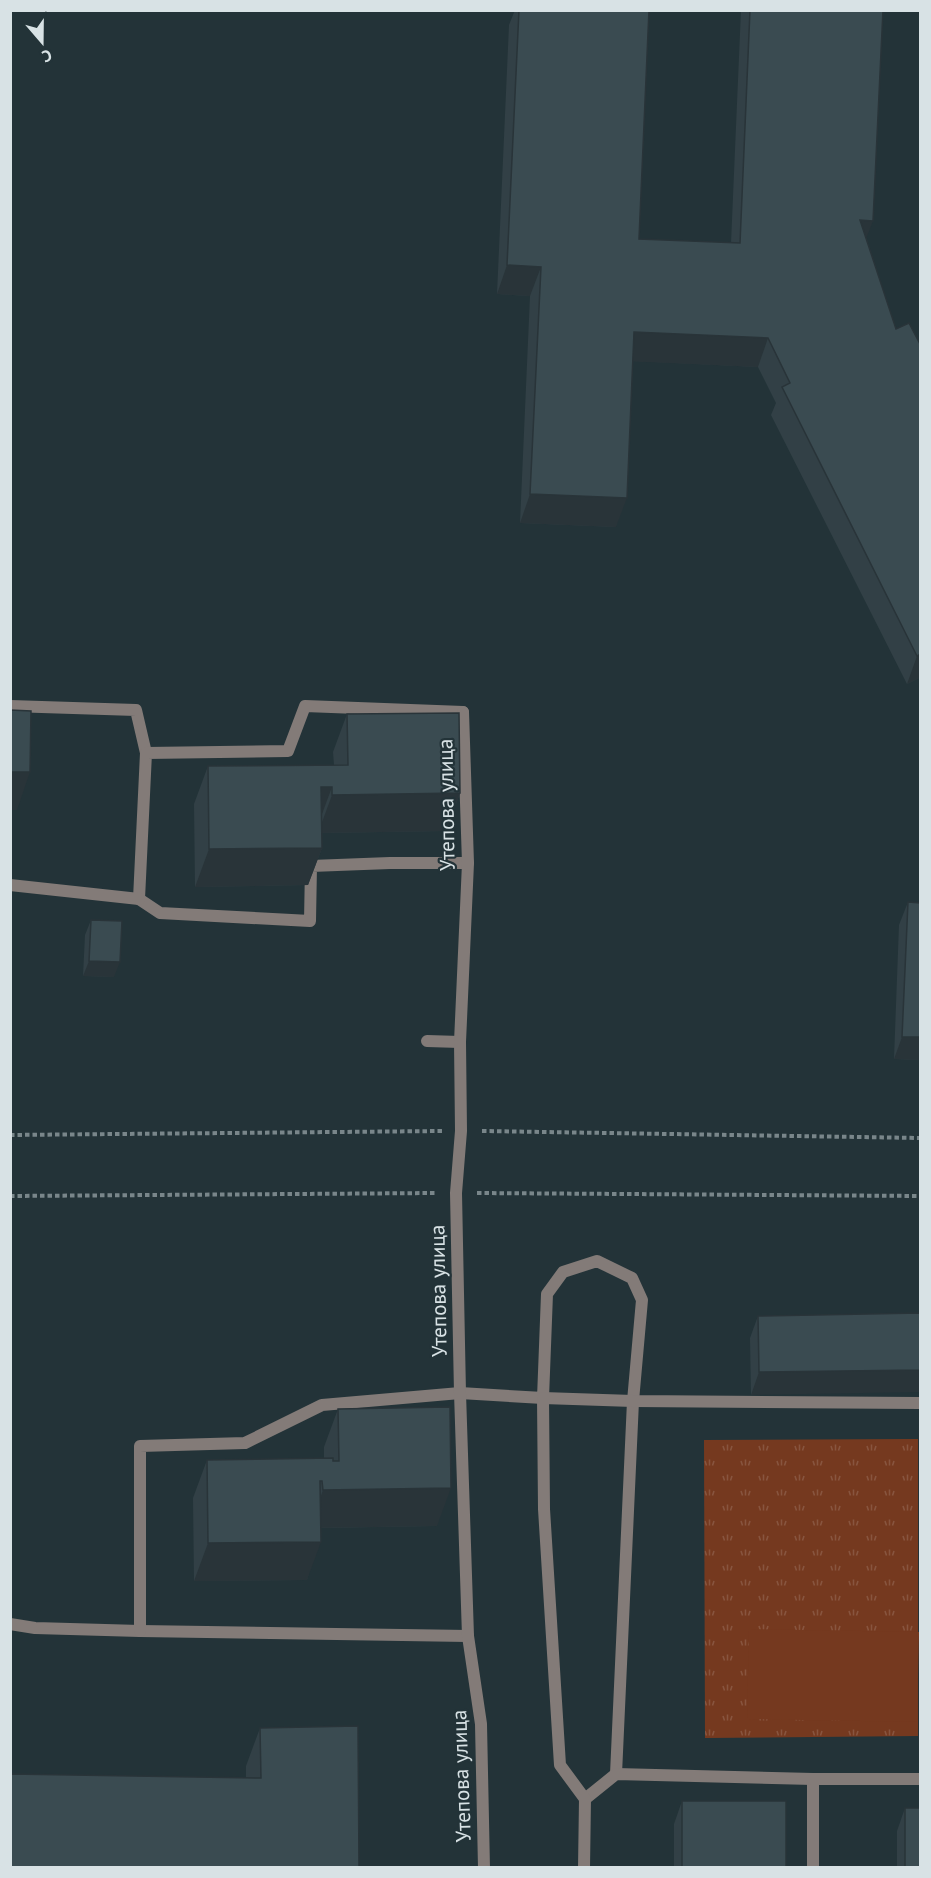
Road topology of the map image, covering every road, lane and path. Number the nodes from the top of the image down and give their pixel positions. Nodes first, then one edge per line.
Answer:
1 (10, 706) edge
2 (146, 753) junction
3 (468, 863) junction
4 (10, 885) edge
5 (139, 899) junction
6 (427, 1041) dead end
7 (460, 1042) junction
8 (461, 1131) junction
9 (10, 1135) edge
10 (921, 1138) edge
11 (460, 1393) junction
12 (543, 1398) junction
13 (633, 1401) junction
14 (921, 1402) edge
15 (10, 1624) edge
16 (140, 1631) junction
17 (468, 1636) junction
18 (616, 1774) junction
19 (813, 1779) junction
20 (921, 1779) edge
21 (585, 1799) junction
22 (484, 1868) edge
23 (584, 1868) edge
24 (813, 1868) edge

1 - 2 street
2 - 3 street, Утепова улица
2 - 5 street
3 - 5 street
3 - 7 street, Утепова улица
4 - 5 street
6 - 7 street
7 - 8 street, Утепова улица
8 - 9 path
8 - 10 path
8 - 11 street, Утепова улица
11 - 12 street
11 - 16 street
11 - 17 street, Утепова улица
12 - 13 street
12 - 13 street
12 - 21 street
13 - 14 street
13 - 18 street
15 - 16 street
16 - 17 street
17 - 22 street, Утепова улица
18 - 19 street
18 - 21 street
19 - 20 street
19 - 24 street
21 - 23 street

